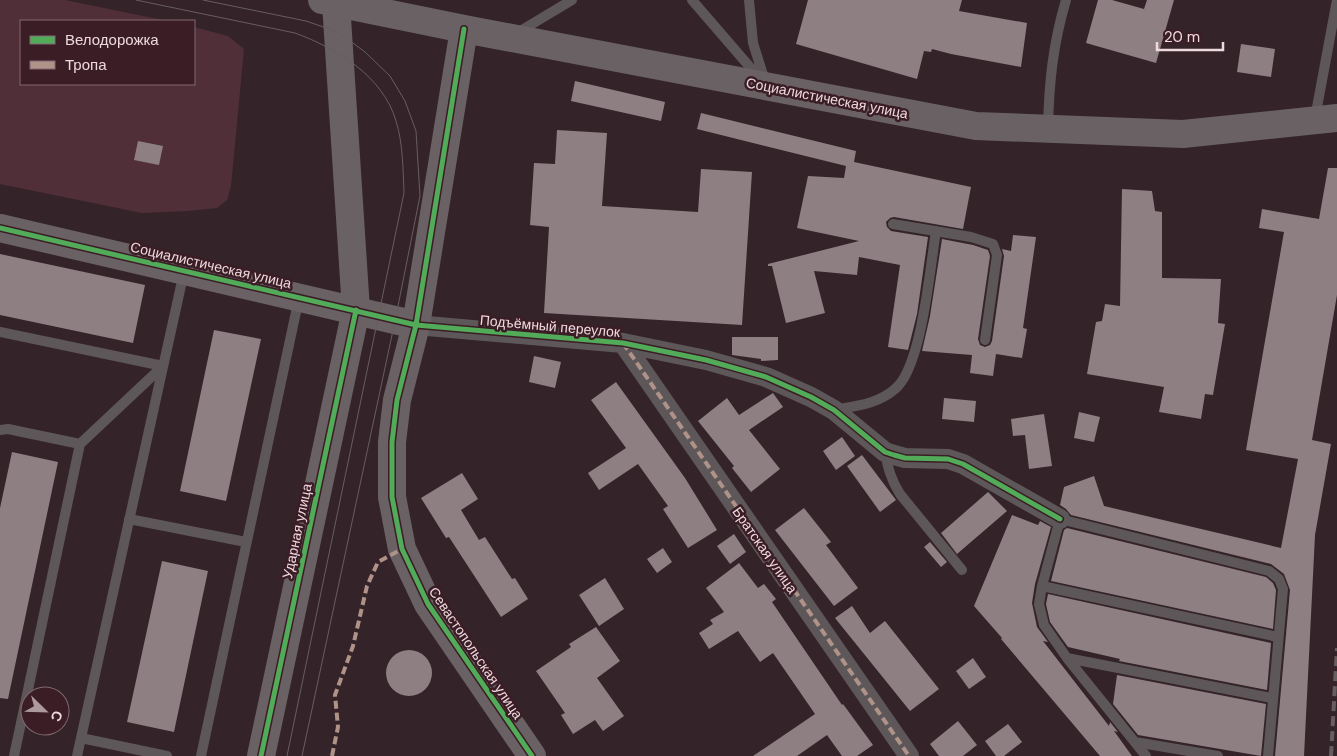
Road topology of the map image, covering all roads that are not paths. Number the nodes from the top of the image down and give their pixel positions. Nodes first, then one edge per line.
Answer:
1 (572, 0) edge
2 (692, 0) edge
3 (749, 0) edge
4 (1066, 0) edge
5 (1337, 0) edge
6 (329, 1) edge
7 (464, 29) junction
8 (510, 38) junction
9 (767, 86) junction
10 (1326, 120) edge
11 (1048, 129) junction
12 (893, 224) dead end
13 (0, 228) edge
14 (936, 231) junction
15 (184, 271) junction
16 (299, 297) junction
17 (356, 310) junction
18 (416, 325) junction
19 (0, 332) edge
20 (986, 340) dead end
21 (623, 343) junction
22 (163, 366) junction
23 (834, 410) junction
24 (0, 430) edge
25 (80, 444) junction
26 (885, 452) junction
27 (129, 519) junction
28 (1060, 519) junction
29 (246, 542) junction
30 (962, 570) dead end
31 (1042, 586) junction
32 (1278, 637) junction
33 (1067, 658) junction
34 (1272, 698) junction
35 (81, 738) junction
36 (1135, 742) junction
37 (14, 756) edge
38 (77, 756) edge
39 (167, 756) edge
40 (201, 756) edge
41 (261, 756) edge
42 (532, 756) edge
43 (909, 756) edge
44 (1146, 756) edge
45 (1218, 756) edge
46 (1268, 756) edge

1 - 8 lane
2 - 9 lane
3 - 9 lane
4 - 11 lane
5 - 10 lane
6 - 7 street, Социалистическая улица
6 - 17 street, Ударная улица
7 - 8 street, Социалистическая улица
7 - 18 street, Севастопольская улица
8 - 9 street, Социалистическая улица
9 - 11 street, Социалистическая улица
10 - 11 street, Социалистическая улица
12 - 14 lane
13 - 15 street, Социалистическая улица
14 - 20 lane
14 - 23 lane
15 - 16 street, Социалистическая улица
15 - 22 lane
16 - 17 street, Социалистическая улица
16 - 29 lane
17 - 18 street, Социалистическая улица
17 - 41 street, Ударная улица
18 - 21 street, Подъёмный переулок
18 - 42 street, Севастопольская улица
19 - 22 lane
21 - 23 street, Подъёмный переулок
21 - 43 street, Братская улица
22 - 25 lane
22 - 27 lane
23 - 26 street, Подъёмный переулок
24 - 25 lane
25 - 37 lane
26 - 28 street, Подъёмный переулок
26 - 30 lane
27 - 29 lane
27 - 35 lane
28 - 31 lane
28 - 32 lane
29 - 40 lane
31 - 32 lane
31 - 33 lane
32 - 34 lane
33 - 34 lane
33 - 36 lane
34 - 46 lane
35 - 38 lane
35 - 39 lane
36 - 44 lane
36 - 45 lane

